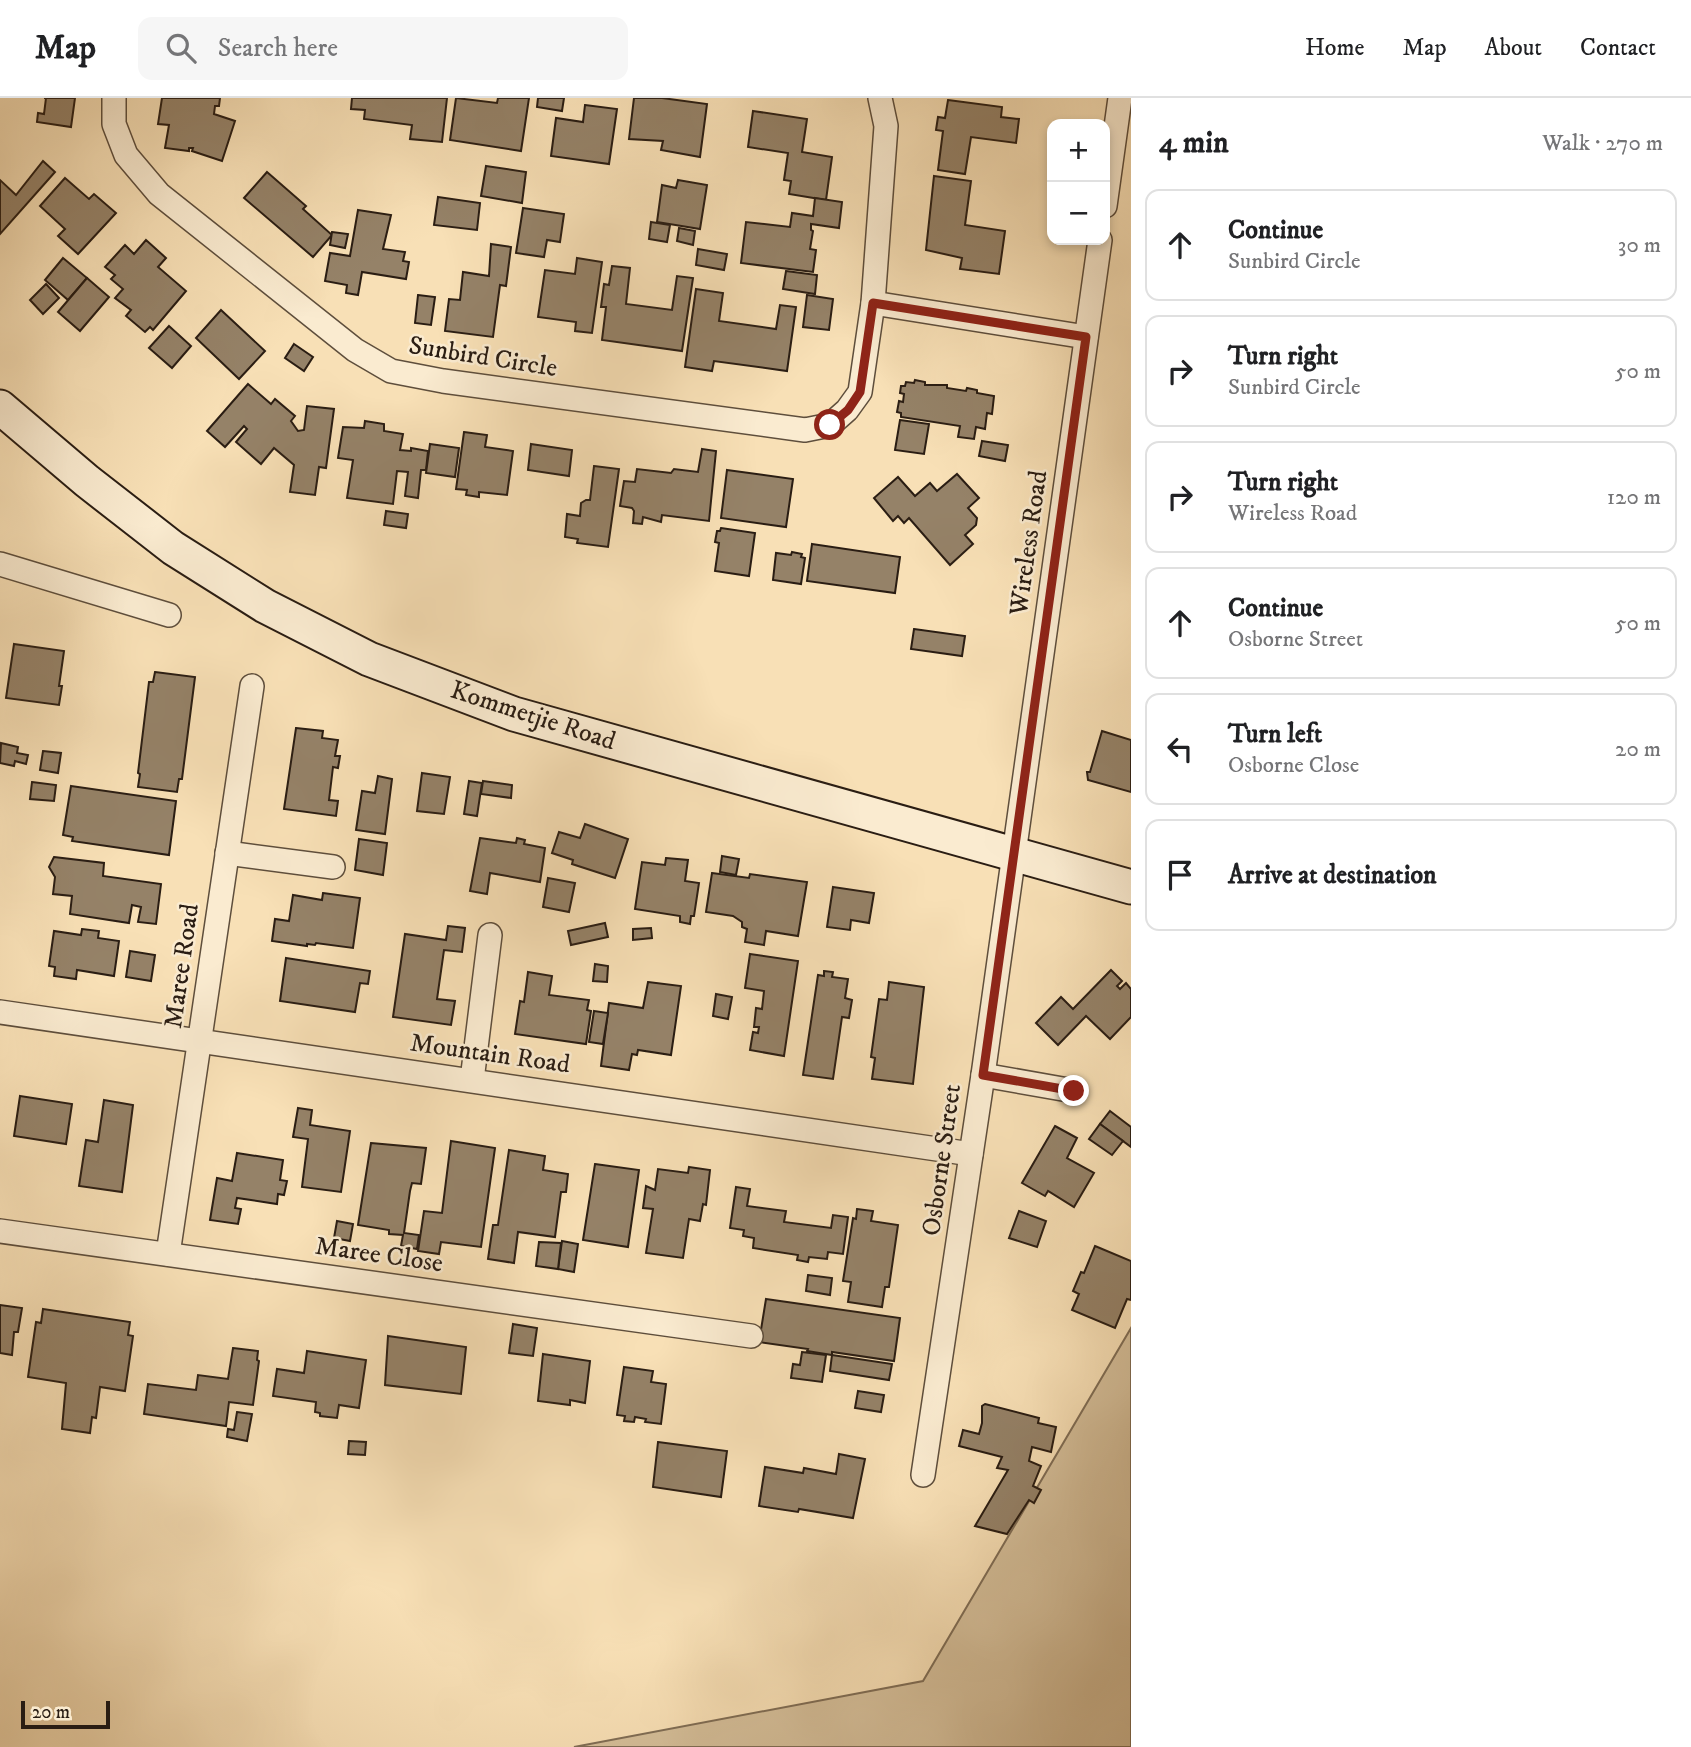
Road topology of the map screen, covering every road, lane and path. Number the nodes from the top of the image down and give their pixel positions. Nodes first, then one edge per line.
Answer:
1 (114, 98) edge
2 (880, 98) edge
3 (1120, 98) edge
4 (1108, 182) edge
5 (1099, 245) edge
6 (873, 303) junction
7 (1086, 337) junction
8 (0, 407) edge
9 (0, 564) edge
10 (169, 615) dead end
11 (252, 686) dead end
12 (227, 853) junction
13 (1014, 854) junction
14 (333, 867) dead end
15 (1131, 887) edge
16 (490, 935) dead end
17 (0, 1012) edge
18 (200, 1040) junction
19 (983, 1075) junction
20 (472, 1080) junction
21 (1074, 1091) dead end
22 (971, 1154) junction
23 (0, 1231) edge
24 (168, 1254) junction
25 (751, 1336) dead end
26 (923, 1475) dead end

1 - 6 street, Sunbird Circle
2 - 6 street, Sunbird Circle
3 - 4 street
5 - 7 street, Wireless Road
6 - 7 street
7 - 13 street, Wireless Road
8 - 13 main road, Kommetjie Road
9 - 10 street
11 - 12 street, Maree Road
12 - 14 street
12 - 18 street, Maree Road
13 - 15 main road, Kommetjie Road
13 - 19 street, Osborne Street
16 - 20 street
17 - 18 street, Mountain Road
18 - 20 street, Mountain Road
18 - 24 street, Maree Road
19 - 21 street
19 - 22 street, Osborne Street
20 - 22 street, Mountain Road
22 - 26 street, Osborne Street
23 - 24 street, Maree Close
24 - 25 street, Maree Close

